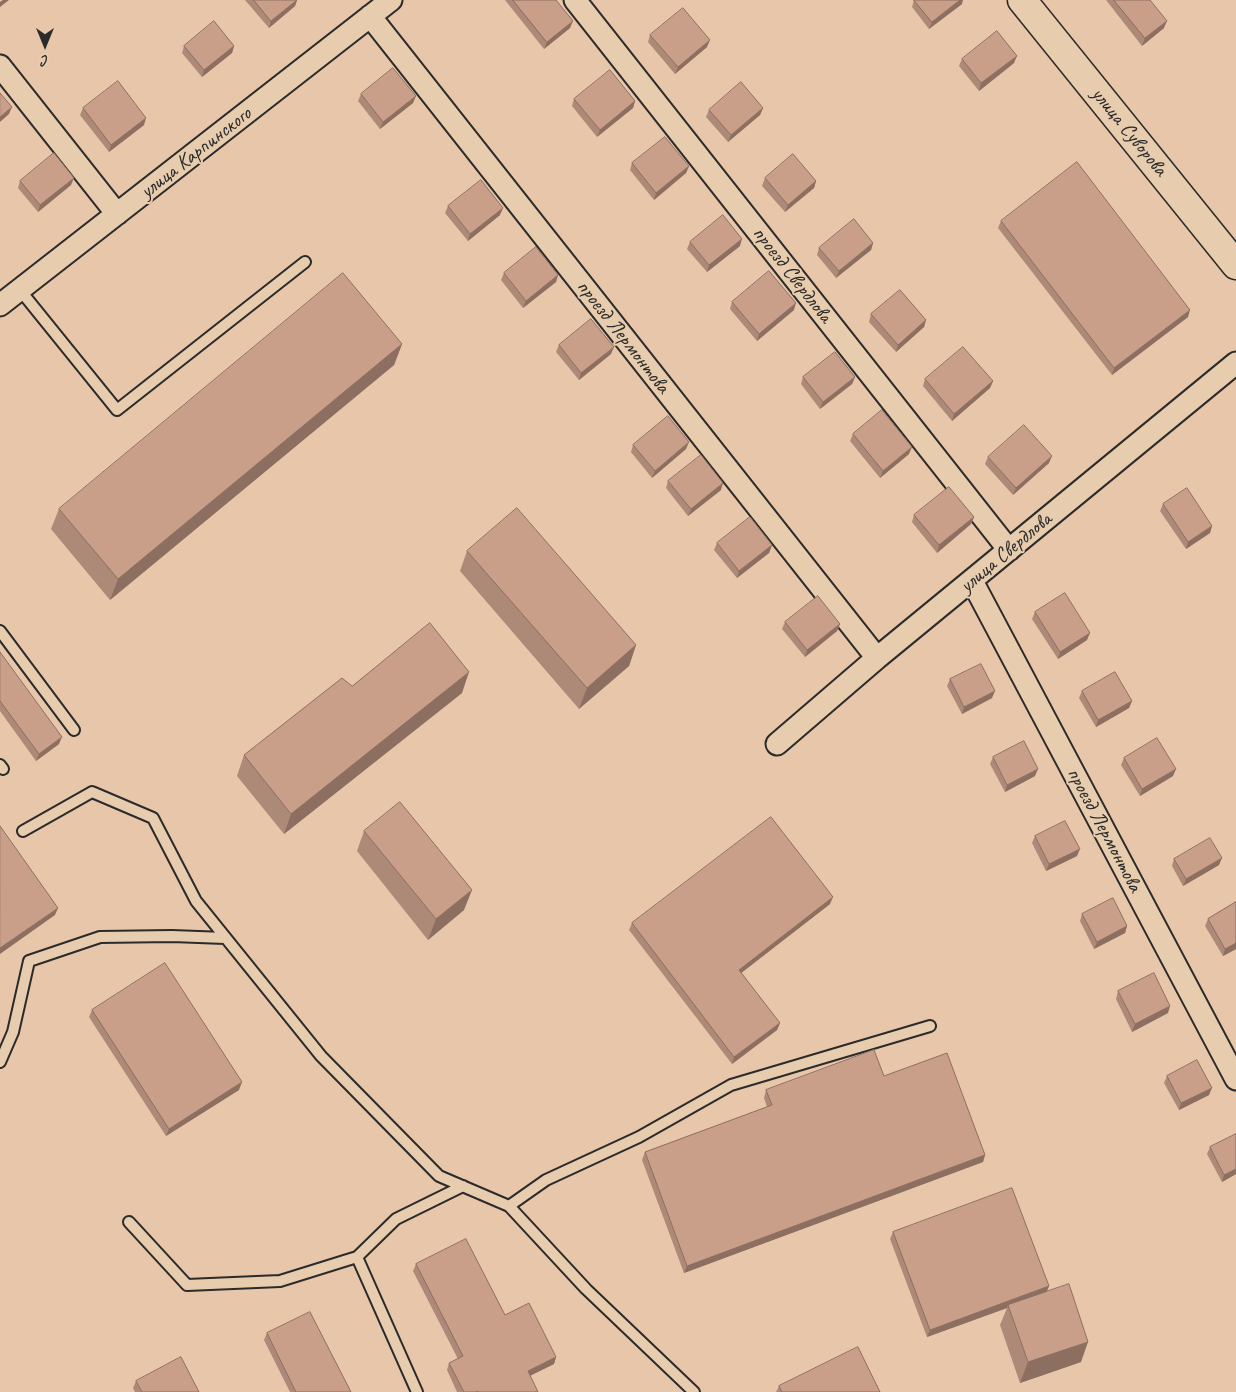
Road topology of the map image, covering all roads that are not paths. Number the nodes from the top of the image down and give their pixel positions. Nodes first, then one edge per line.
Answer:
1 (391, 0) edge
2 (575, 0) edge
3 (1022, 0) edge
4 (370, 16) junction
5 (0, 66) edge
6 (117, 214) junction
7 (305, 262) dead end
8 (1236, 265) edge
9 (20, 290) junction
10 (0, 305) edge
11 (1236, 363) edge
12 (1009, 550) junction
13 (972, 581) junction
14 (0, 631) edge
15 (876, 658) junction
16 (74, 730) dead end
17 (777, 744) dead end
18 (23, 831) dead end
19 (225, 938) junction
20 (930, 1026) dead end
21 (0, 1062) edge
22 (1236, 1079) edge
23 (463, 1186) junction
24 (509, 1206) junction
25 (129, 1222) dead end
26 (358, 1257) junction
27 (418, 1392) edge
28 (694, 1392) edge

1 - 4 street, улица Карпинского
2 - 12 street, проезд Свердлова
3 - 8 street, улица Суворова
4 - 6 street, улица Карпинского
4 - 15 street, проезд Лермонтова
5 - 6 street
6 - 9 street, улица Карпинского
7 - 9 lane
9 - 10 street, улица Карпинского
11 - 12 street, улица Свердлова
12 - 13 street, улица Свердлова
13 - 15 street, улица Свердлова
13 - 22 street, проезд Лермонтова
14 - 16 lane
15 - 17 street, улица Свердлова
18 - 19 lane
19 - 21 lane
19 - 23 lane
20 - 24 lane
23 - 24 lane
23 - 26 lane
24 - 28 lane
25 - 26 lane
26 - 27 lane

